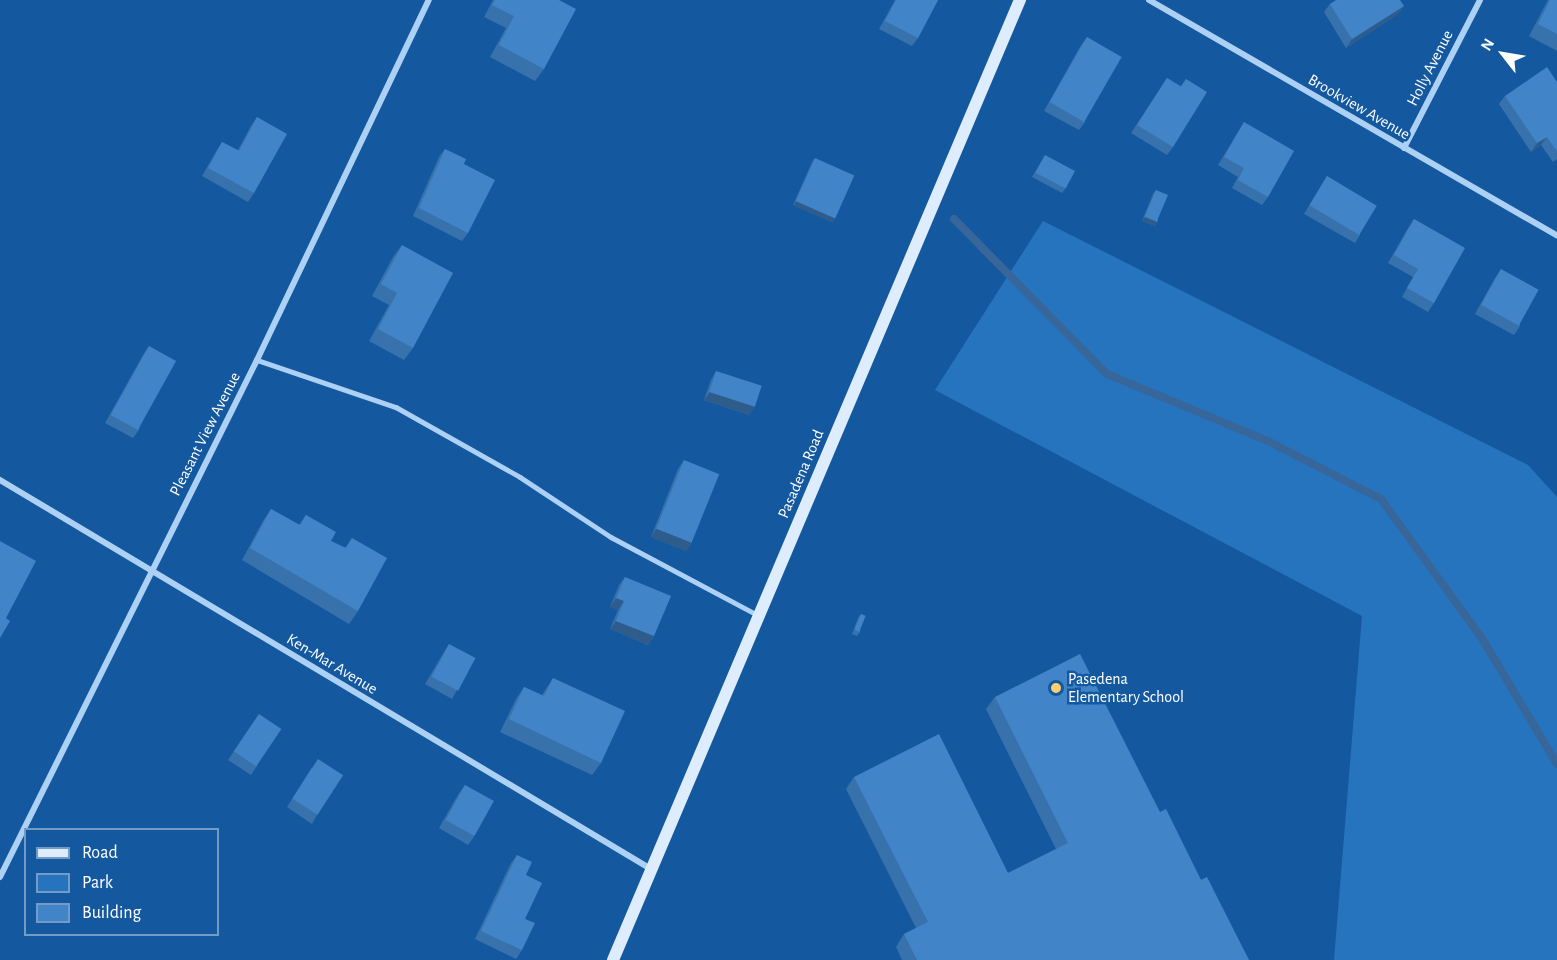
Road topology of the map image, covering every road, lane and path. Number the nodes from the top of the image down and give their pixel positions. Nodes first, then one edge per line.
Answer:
1 (429, 0) edge
2 (1020, 0) edge
3 (1149, 0) edge
4 (1480, 0) edge
5 (1404, 148) junction
6 (1557, 236) edge
7 (257, 360) junction
8 (0, 480) edge
9 (151, 572) junction
10 (759, 616) junction
11 (24, 828) edge
12 (24, 829) edge
13 (651, 869) junction
14 (0, 877) edge
15 (613, 960) edge

1 - 7 street, Pleasant View Avenue
2 - 10 main road, Pasadena Road
3 - 5 street, Brookview Avenue
4 - 5 street, Holly Avenue
5 - 6 street, Brookview Avenue
7 - 9 street, Pleasant View Avenue
7 - 10 lane
8 - 9 street, Ken-Mar Avenue
9 - 11 street, Pleasant View Avenue
9 - 13 street, Ken-Mar Avenue
10 - 13 main road, Pasadena Road
12 - 14 street, Pleasant View Avenue
13 - 15 main road, Pasadena Road

